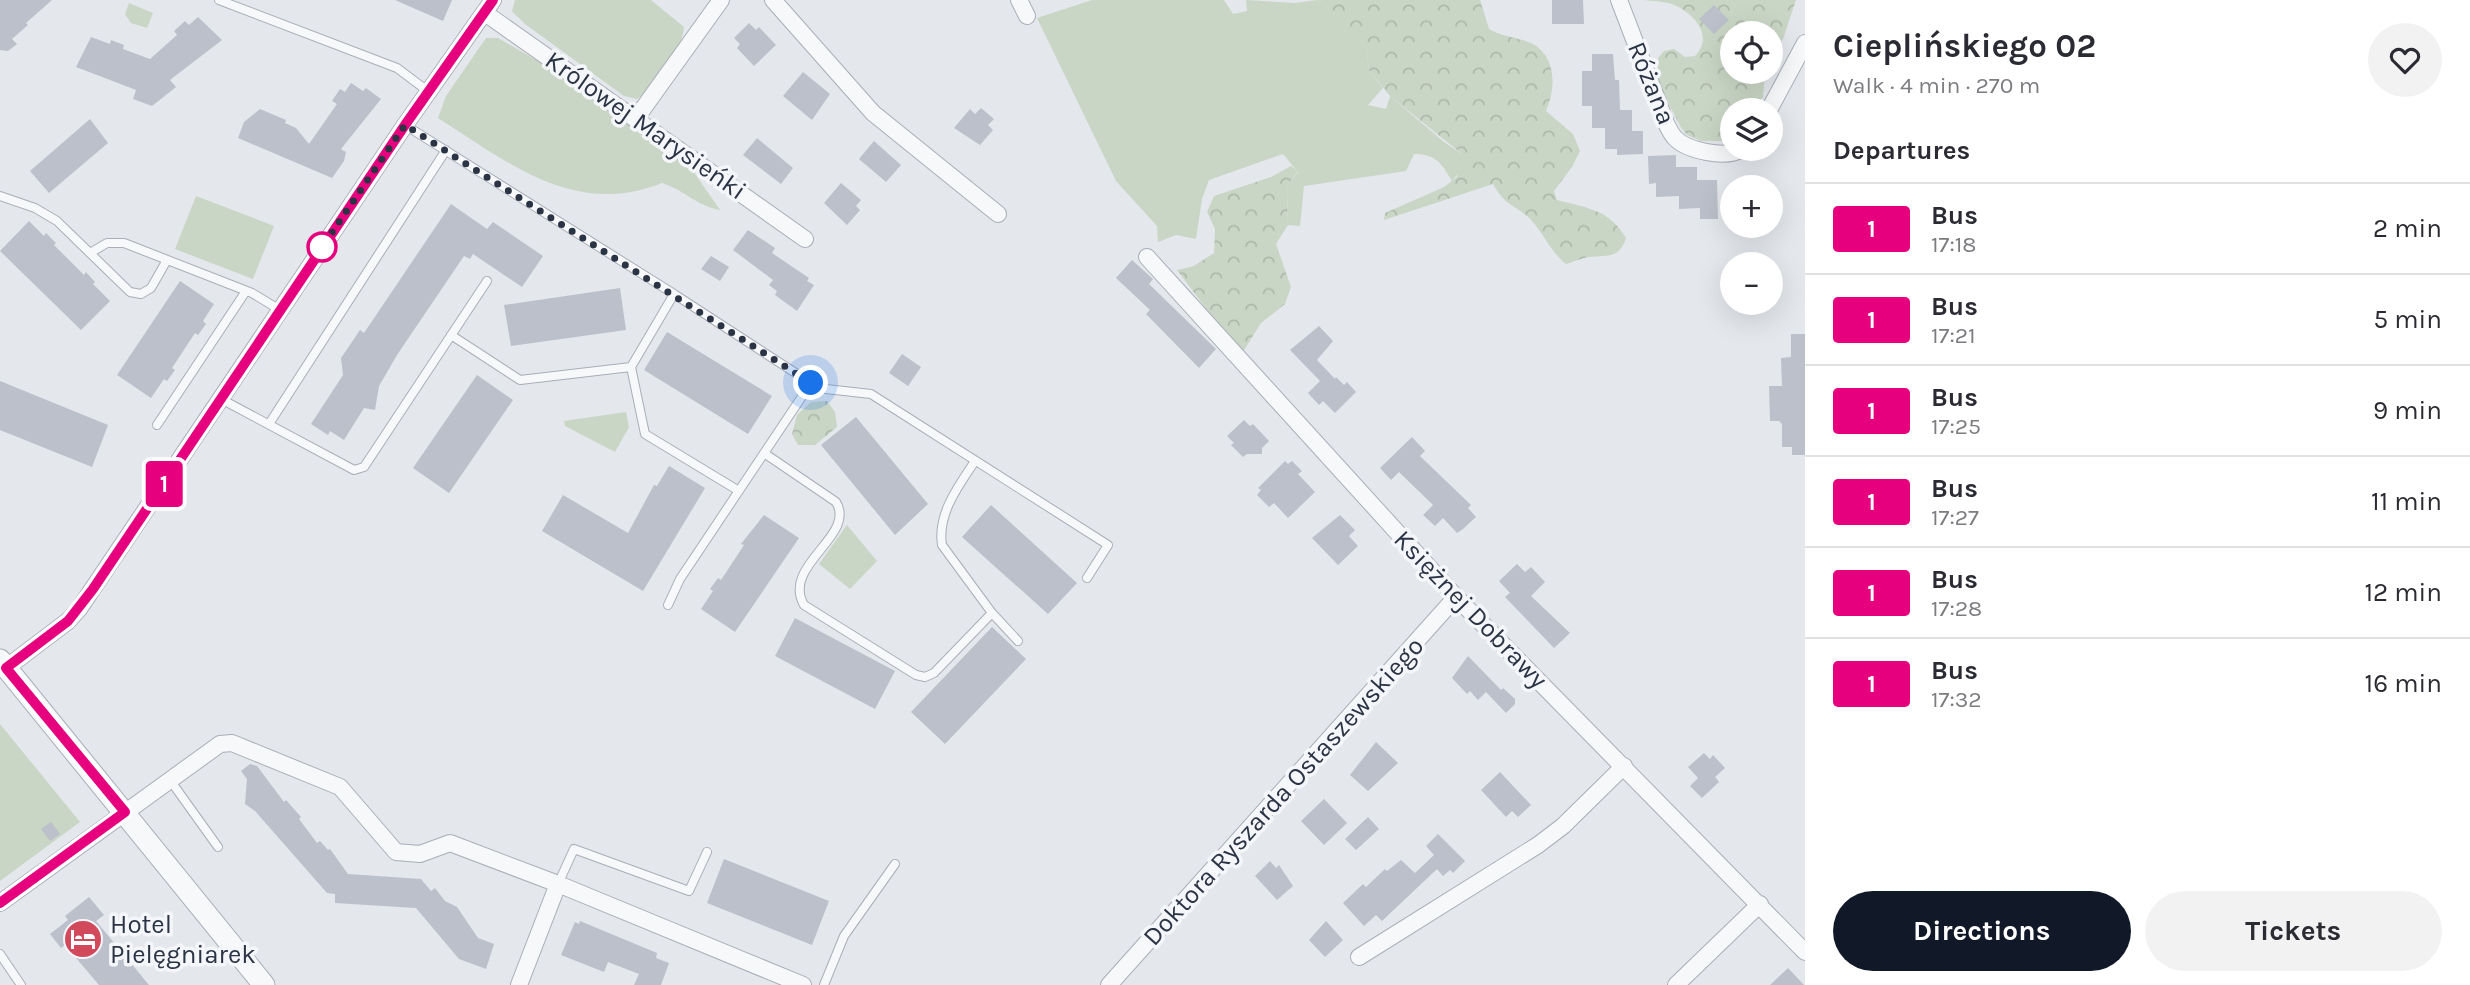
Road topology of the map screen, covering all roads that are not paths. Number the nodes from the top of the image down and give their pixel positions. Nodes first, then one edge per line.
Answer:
1 (219, 0) edge
2 (721, 0) edge
3 (773, 0) edge
4 (1019, 0) edge
5 (1619, 0) edge
6 (489, 6) edge
7 (1027, 16) dead end
8 (1805, 43) edge
9 (429, 92) junction
10 (1775, 98) edge
11 (637, 117) junction
12 (405, 125) junction
13 (446, 150) junction
14 (1720, 153) edge
15 (0, 196) edge
16 (998, 214) dead end
17 (805, 239) dead end
18 (90, 253) junction
19 (1147, 257) dead end
20 (167, 260) junction
21 (487, 281) dead end
22 (246, 291) junction
23 (674, 294) junction
24 (280, 310) junction
25 (451, 335) junction
26 (631, 367) junction
27 (811, 383) junction
28 (221, 399) junction
29 (269, 424) junction
30 (157, 425) dead end
31 (764, 453) junction
32 (975, 461) junction
33 (739, 491) junction
34 (1087, 578) dead end
35 (1456, 597) junction
36 (668, 605) dead end
37 (992, 613) junction
38 (1018, 641) dead end
39 (3, 664) edge
40 (1624, 766) junction
41 (170, 780) junction
42 (125, 812) junction
43 (218, 847) dead end
44 (707, 852) dead end
45 (895, 864) dead end
46 (558, 884) junction
47 (0, 903) edge
48 (1759, 904) junction
49 (1805, 952) edge
50 (0, 954) edge
51 (1359, 957) dead end
52 (21, 985) edge
53 (264, 985) edge
54 (519, 985) edge
55 (803, 985) edge
56 (824, 985) edge
57 (1108, 985) edge
58 (1676, 985) edge

1 - 9 lane
2 - 11 street
3 - 16 street
4 - 7 street
5 - 14 street, Różana
6 - 9 street
6 - 11 street, Królowej Marysieńki
8 - 10 street
9 - 12 street
11 - 17 street, Królowej Marysieńki
12 - 13 lane
12 - 24 street
13 - 23 lane
13 - 29 lane
15 - 18 lane
18 - 20 lane
18 - 20 lane
19 - 35 street, Księżnej Dobrawy
20 - 22 lane
21 - 25 lane
22 - 24 lane
22 - 30 lane
23 - 26 lane
23 - 27 lane
24 - 28 street
25 - 26 lane
25 - 29 lane
26 - 33 lane
27 - 31 lane
27 - 32 lane
28 - 29 lane
28 - 39 street
31 - 33 lane
31 - 37 lane
32 - 34 lane
32 - 37 lane
33 - 36 lane
35 - 40 street, Księżnej Dobrawy
35 - 57 street, Doktora Ryszarda Ostaszewskiego
37 - 38 lane
39 - 42 street
40 - 48 street, Księżnej Dobrawy
40 - 51 street
41 - 42 street
41 - 43 lane
41 - 46 street
42 - 47 street
42 - 53 street
44 - 46 lane
45 - 56 lane
46 - 54 street
46 - 55 street
48 - 49 street, Księżnej Dobrawy
48 - 58 street
50 - 52 lane

